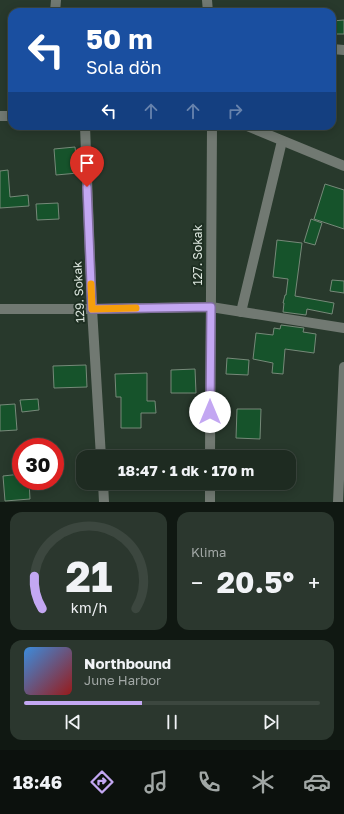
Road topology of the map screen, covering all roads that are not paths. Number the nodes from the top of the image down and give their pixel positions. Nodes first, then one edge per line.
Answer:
1 (85, 130) edge
2 (212, 130) edge
3 (262, 130) edge
4 (282, 141) junction
5 (344, 166) edge
6 (211, 307) junction
7 (0, 309) edge
8 (92, 309) junction
9 (241, 312) junction
10 (344, 328) edge
11 (344, 367) edge
12 (101, 450) edge
13 (210, 450) edge
14 (103, 490) edge
15 (210, 490) edge
16 (104, 502) edge
17 (210, 502) edge
18 (338, 502) edge

1 - 8 street, 129. Sokak
2 - 6 street, 127. Sokak
3 - 4 street
4 - 5 street
4 - 9 street
6 - 8 street
6 - 9 street
6 - 13 street, 127. Sokak
7 - 8 street
8 - 12 street, 129. Sokak
9 - 10 street
11 - 18 street
14 - 16 street
15 - 17 street

